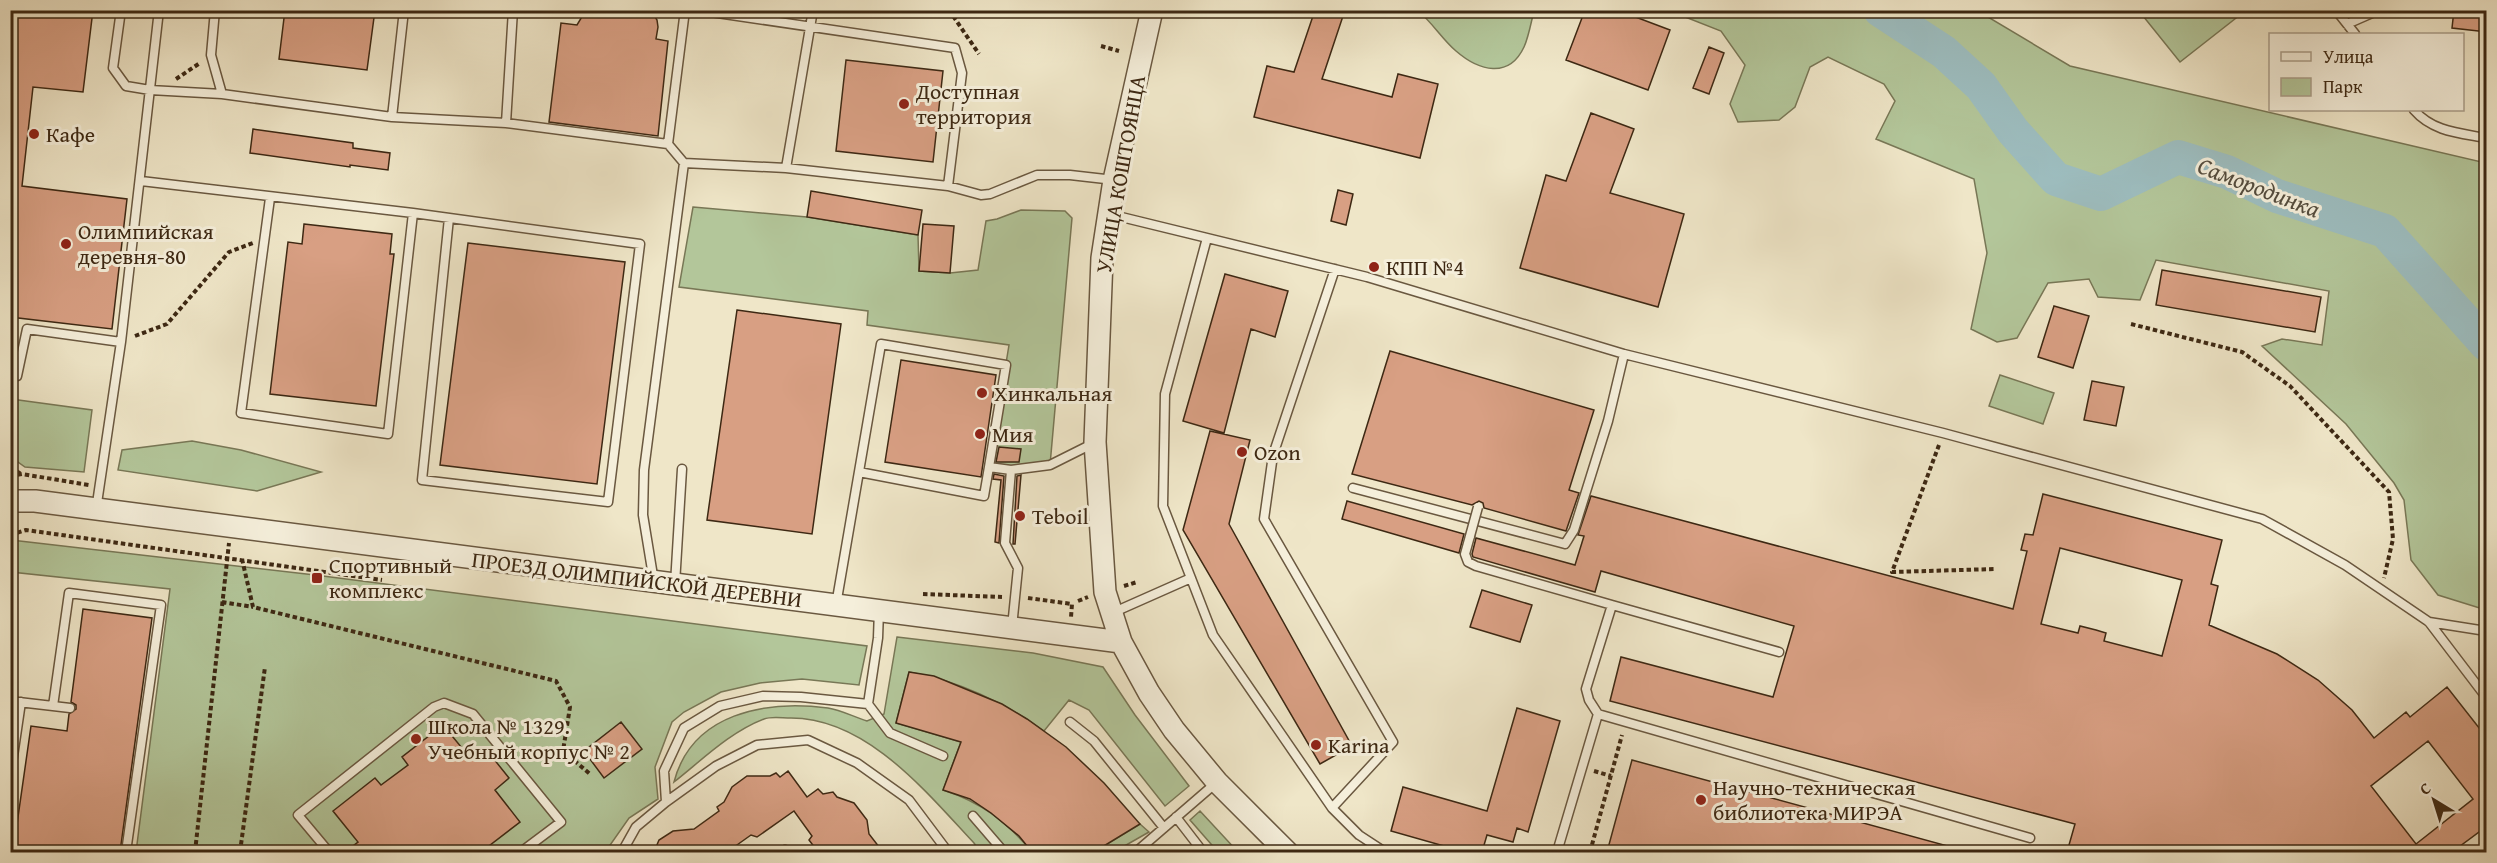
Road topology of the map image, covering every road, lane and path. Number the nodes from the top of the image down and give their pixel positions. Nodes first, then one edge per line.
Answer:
1 (121, 10) edge
2 (159, 10) edge
3 (215, 10) edge
4 (404, 10) edge
5 (513, 10) edge
6 (685, 10) edge
7 (697, 10) edge
8 (813, 10) edge
9 (949, 10) edge
10 (1152, 10) edge
11 (2336, 10) edge
12 (2379, 10) edge
13 (2347, 24) junction
14 (810, 28) junction
15 (2354, 33) edge
16 (1101, 46) dead end
17 (1119, 51) dead end
18 (979, 54) dead end
19 (211, 55) junction
20 (150, 90) junction
21 (162, 91) junction
22 (222, 94) junction
23 (2416, 111) edge
24 (392, 117) junction
25 (506, 123) junction
26 (2487, 138) edge
27 (668, 144) junction
28 (684, 163) junction
29 (786, 168) junction
30 (1114, 180) junction
31 (141, 182) junction
32 (948, 186) junction
33 (270, 198) junction
34 (413, 213) junction
35 (1109, 214) junction
36 (449, 218) junction
37 (1207, 237) junction
38 (264, 238) junction
39 (1335, 269) junction
40 (2131, 324) dead end
41 (121, 342) junction
42 (1624, 354) junction
43 (10, 376) edge
44 (1943, 433) junction
45 (1095, 442) junction
46 (10, 466) edge
47 (989, 467) junction
48 (682, 469) dead end
49 (1011, 470) junction
50 (859, 472) junction
51 (22, 474) dead end
52 (1353, 488) dead end
53 (10, 501) edge
54 (1478, 507) dead end
55 (96, 510) junction
56 (10, 535) edge
57 (226, 559) junction
58 (242, 559) junction
59 (1995, 569) dead end
60 (1191, 578) junction
61 (382, 580) dead end
62 (654, 582) junction
63 (675, 585) junction
64 (2382, 590) junction
65 (222, 602) junction
66 (836, 605) junction
67 (1612, 605) junction
68 (253, 607) junction
69 (879, 610) junction
70 (1112, 614) junction
71 (2429, 622) junction
72 (1012, 627) junction
73 (2487, 631) edge
74 (1121, 642) junction
75 (1779, 652) dead end
76 (265, 668) dead end
77 (2487, 697) edge
78 (10, 701) edge
79 (21, 702) junction
80 (868, 704) junction
81 (53, 706) junction
82 (70, 708) dead end
83 (1598, 714) junction
84 (1070, 722) dead end
85 (1626, 722) junction
86 (943, 756) dead end
87 (590, 774) dead end
88 (10, 777) edge
89 (1217, 782) junction
90 (666, 802) junction
91 (1332, 808) junction
92 (973, 816) dead end
93 (1176, 817) junction
94 (1164, 828) junction
95 (2030, 838) dead end
96 (126, 852) edge
97 (195, 852) edge
98 (240, 852) edge
99 (329, 852) edge
100 (521, 852) edge
101 (622, 852) edge
102 (782, 852) edge
103 (787, 852) edge
104 (948, 852) edge
105 (1004, 852) edge
106 (1136, 852) edge
107 (1203, 852) edge
108 (1287, 852) edge
109 (1384, 852) edge
110 (1557, 852) edge
111 (1590, 852) edge

1 - 20 lane
2 - 20 lane
3 - 19 lane
4 - 24 lane
5 - 25 lane
6 - 27 lane
7 - 14 lane
8 - 14 lane
9 - 18 path
10 - 30 street, УЛИЦА КОШТОЯНЦА
11 - 13 lane
12 - 13 lane
13 - 15 lane
14 - 29 lane
14 - 32 lane
16 - 17 path
19 - 21 path
19 - 22 lane
20 - 21 lane
20 - 31 lane
21 - 22 lane
22 - 24 lane
23 - 26 lane
24 - 25 lane
25 - 27 lane
27 - 28 lane
28 - 29 lane
28 - 62 lane
29 - 32 lane
30 - 32 lane
30 - 35 street, УЛИЦА КОШТОЯНЦА
31 - 33 lane
31 - 41 lane
33 - 34 lane
33 - 38 lane
34 - 36 lane
34 - 38 lane
35 - 37 lane
35 - 45 street, УЛИЦА КОШТОЯНЦА
36 - 36 lane
37 - 39 lane
37 - 60 lane
38 - 41 path
39 - 42 lane
39 - 91 lane
40 - 64 path
41 - 43 lane
41 - 55 lane
42 - 44 lane
42 - 52 lane
44 - 59 path
44 - 64 lane
45 - 49 lane
45 - 70 street, УЛИЦА КОШТОЯНЦА
46 - 51 path
47 - 49 lane
47 - 50 lane
47 - 50 lane
48 - 63 lane
49 - 72 lane
50 - 66 lane
53 - 55 street, ПРОЕЗД ОЛИМПИЙСКОЙ ДЕРЕВНИ
54 - 67 lane, bridge
55 - 62 street, ПРОЕЗД ОЛИМПИЙСКОЙ ДЕРЕВНИ
56 - 57 path
57 - 58 path
57 - 65 path
58 - 61 path
58 - 68 path
60 - 70 lane
60 - 91 lane
62 - 63 street, ПРОЕЗД ОЛИМПИЙСКОЙ ДЕРЕВНИ
63 - 66 street, ПРОЕЗД ОЛИМПИЙСКОЙ ДЕРЕВНИ
64 - 71 lane
65 - 68 path
65 - 97 path
66 - 69 street, ПРОЕЗД ОЛИМПИЙСКОЙ ДЕРЕВНИ
67 - 75 lane
67 - 83 lane
68 - 87 path
69 - 72 street, ПРОЕЗД ОЛИМПИЙСКОЙ ДЕРЕВНИ
69 - 80 lane
70 - 74 street, УЛИЦА КОШТОЯНЦА
71 - 73 lane
71 - 77 lane
72 - 74 street, ПРОЕЗД ОЛИМПИЙСКОЙ ДЕРЕВНИ
74 - 89 street, УЛИЦА КОШТОЯНЦА
76 - 98 path
78 - 79 lane
79 - 81 lane
79 - 88 lane
80 - 86 lane
80 - 90 lane
81 - 82 lane
81 - 96 lane
83 - 85 lane
83 - 110 lane
84 - 94 lane
85 - 95 lane
85 - 111 path
89 - 93 lane
89 - 108 street, УЛИЦА КОШТОЯНЦА
90 - 101 lane
90 - 104 lane
91 - 109 lane
92 - 105 lane
93 - 94 lane
93 - 107 lane
94 - 106 lane
99 - 100 lane
102 - 103 lane

